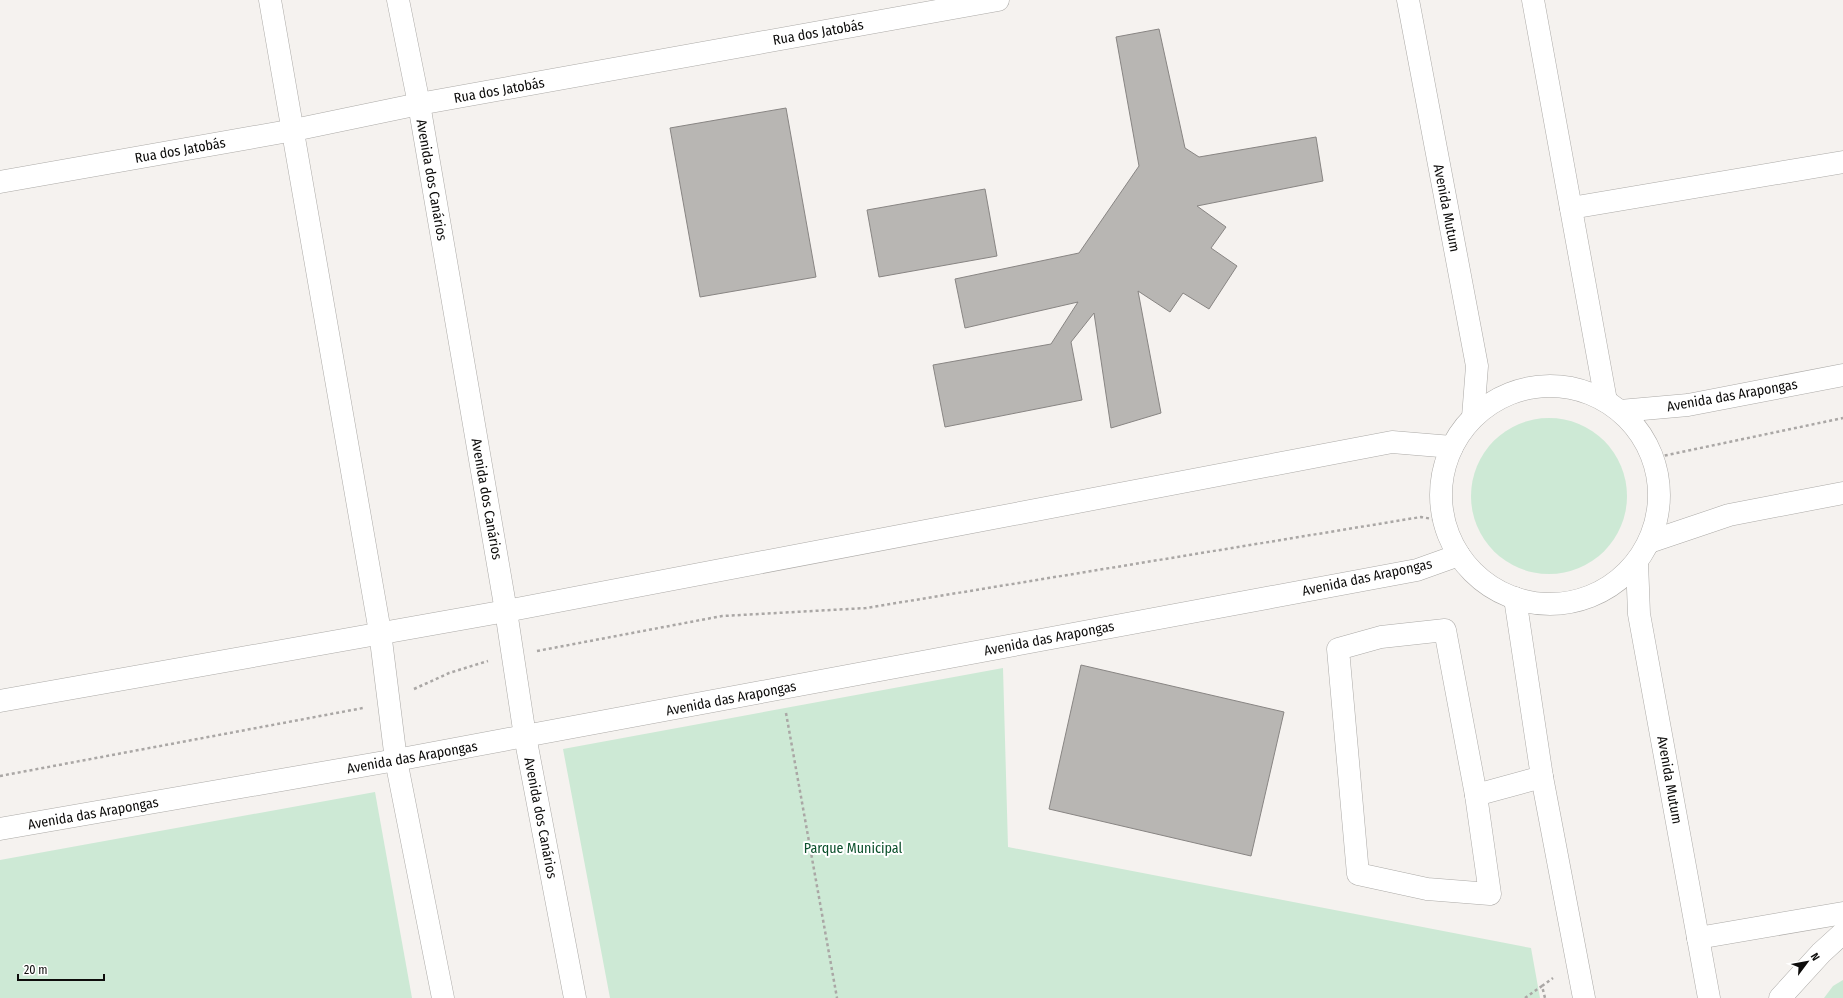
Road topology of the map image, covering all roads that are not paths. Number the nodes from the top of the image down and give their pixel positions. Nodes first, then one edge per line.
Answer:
1 (270, 0) edge
2 (398, 0) edge
3 (998, 0) edge
4 (1408, 0) edge
5 (1534, 0) edge
6 (419, 104) junction
7 (294, 130) junction
8 (1843, 162) edge
9 (0, 182) edge
10 (1571, 208) junction
11 (1843, 375) edge
12 (1613, 406) junction
13 (1473, 417) junction
14 (1452, 447) junction
15 (1843, 493) edge
16 (1649, 542) junction
17 (1459, 555) junction
18 (1637, 562) junction
19 (1515, 598) junction
20 (506, 611) junction
21 (380, 632) junction
22 (0, 701) edge
23 (525, 736) junction
24 (396, 760) junction
25 (1542, 777) junction
26 (1476, 794) junction
27 (0, 829) edge
28 (1843, 913) edge
29 (1843, 933) edge
30 (1698, 938) junction
31 (443, 998) edge
32 (575, 998) edge
33 (1584, 998) edge
34 (1709, 998) edge
35 (1780, 998) edge

1 - 7 street
2 - 6 street, Avenida dos Canários
3 - 6 street, Rua dos Jatobás
4 - 13 street, Avenida Mutum
5 - 10 street
6 - 7 street, Rua dos Jatobás
6 - 20 street, Avenida dos Canários
7 - 9 street, Rua dos Jatobás
7 - 21 street
8 - 10 street
10 - 12 street
11 - 12 street, Avenida das Arapongas
12 - 13 street
12 - 16 street
13 - 14 street
14 - 17 street
14 - 20 street
15 - 16 street
16 - 18 street
17 - 19 street
17 - 23 street, Avenida das Arapongas
18 - 19 street
18 - 30 street, Avenida Mutum
19 - 25 street
20 - 21 street
20 - 23 street, Avenida dos Canários
21 - 22 street
21 - 24 street
23 - 24 street, Avenida das Arapongas
23 - 32 street, Avenida dos Canários
24 - 27 street, Avenida das Arapongas
24 - 31 street
25 - 26 street
25 - 33 street
26 - 26 street
28 - 30 street
29 - 35 street
30 - 34 street, Avenida Mutum

